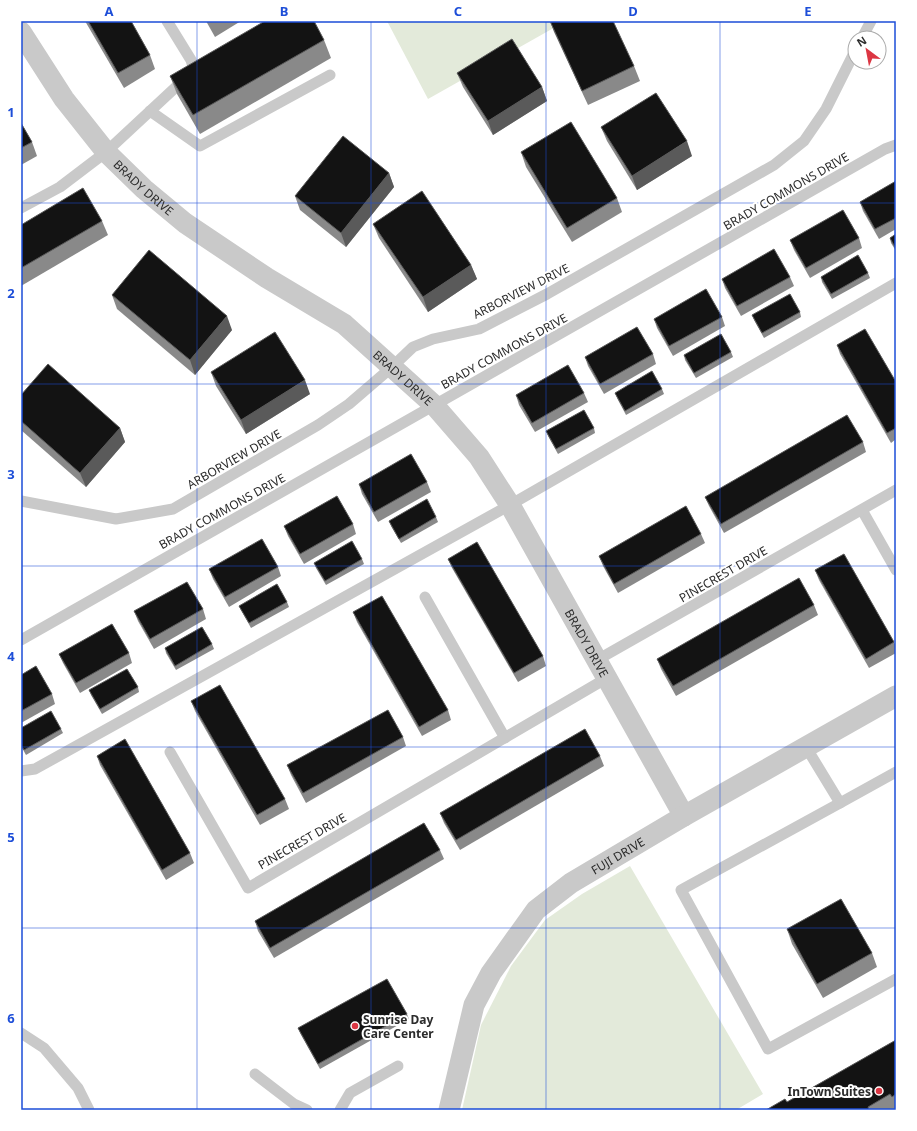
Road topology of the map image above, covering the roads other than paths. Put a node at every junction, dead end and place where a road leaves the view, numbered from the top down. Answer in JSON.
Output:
{"nodes":[{"id":1,"x":167,"y":21,"type":"edge"},
{"id":2,"x":871,"y":21,"type":"edge"},
{"id":3,"x":866,"y":30,"type":"edge"},
{"id":4,"x":21,"y":32,"type":"edge"},
{"id":5,"x":847,"y":67,"type":"edge"},
{"id":6,"x":330,"y":74,"type":"dead end"},
{"id":7,"x":150,"y":111,"type":"junction"},
{"id":8,"x":896,"y":146,"type":"edge"},
{"id":9,"x":106,"y":152,"type":"junction"},
{"id":10,"x":21,"y":208,"type":"edge"},
{"id":11,"x":896,"y":283,"type":"edge"},
{"id":12,"x":392,"y":367,"type":"junction"},
{"id":13,"x":434,"y":405,"type":"junction"},
{"id":14,"x":896,"y":490,"type":"edge"},
{"id":15,"x":21,"y":501,"type":"edge"},
{"id":16,"x":510,"y":505,"type":"junction"},
{"id":17,"x":862,"y":510,"type":"junction"},
{"id":18,"x":896,"y":570,"type":"edge"},
{"id":19,"x":425,"y":597,"type":"dead end"},
{"id":20,"x":21,"y":640,"type":"edge"},
{"id":21,"x":597,"y":660,"type":"junction"},
{"id":22,"x":607,"y":678,"type":"junction"},
{"id":23,"x":896,"y":696,"type":"edge"},
{"id":24,"x":505,"y":738,"type":"junction"},
{"id":25,"x":806,"y":747,"type":"junction"},
{"id":26,"x":170,"y":752,"type":"dead end"},
{"id":27,"x":21,"y":771,"type":"edge"},
{"id":28,"x":896,"y":772,"type":"edge"},
{"id":29,"x":840,"y":803,"type":"junction"},
{"id":30,"x":684,"y":816,"type":"junction"},
{"id":31,"x":896,"y":979,"type":"edge"},
{"id":32,"x":21,"y":1033,"type":"edge"},
{"id":33,"x":398,"y":1066,"type":"dead end"},
{"id":34,"x":255,"y":1074,"type":"dead end"},
{"id":35,"x":89,"y":1110,"type":"edge"},
{"id":36,"x":307,"y":1110,"type":"edge"},
{"id":37,"x":340,"y":1110,"type":"edge"},
{"id":38,"x":449,"y":1110,"type":"edge"}],
"edges":[{"from":1,"to":7,"type":"lane"},
{"from":2,"to":3,"type":"lane"},
{"from":4,"to":9,"type":"street","name":"BRADY DRIVE"},
{"from":5,"to":12,"type":"lane","name":"ARBORVIEW DRIVE"},
{"from":6,"to":7,"type":"lane"},
{"from":7,"to":9,"type":"lane"},
{"from":8,"to":13,"type":"lane","name":"BRADY COMMONS DRIVE"},
{"from":9,"to":10,"type":"lane"},
{"from":9,"to":12,"type":"street","name":"BRADY DRIVE"},
{"from":11,"to":16,"type":"lane"},
{"from":12,"to":13,"type":"street","name":"BRADY DRIVE"},
{"from":12,"to":15,"type":"lane","name":"ARBORVIEW DRIVE"},
{"from":13,"to":16,"type":"street","name":"BRADY DRIVE"},
{"from":13,"to":20,"type":"lane","name":"BRADY COMMONS DRIVE"},
{"from":14,"to":17,"type":"lane","name":"PINECREST DRIVE"},
{"from":16,"to":21,"type":"street","name":"BRADY DRIVE"},
{"from":16,"to":27,"type":"lane"},
{"from":17,"to":18,"type":"lane"},
{"from":17,"to":21,"type":"lane","name":"PINECREST DRIVE"},
{"from":19,"to":24,"type":"lane"},
{"from":21,"to":22,"type":"street","name":"BRADY DRIVE"},
{"from":22,"to":24,"type":"lane","name":"PINECREST DRIVE"},
{"from":22,"to":30,"type":"street","name":"BRADY DRIVE"},
{"from":23,"to":25,"type":"street","name":"FUJI DRIVE"},
{"from":24,"to":26,"type":"lane","name":"PINECREST DRIVE"},
{"from":25,"to":29,"type":"lane"},
{"from":25,"to":30,"type":"street","name":"FUJI DRIVE"},
{"from":28,"to":29,"type":"lane"},
{"from":29,"to":31,"type":"lane"},
{"from":30,"to":38,"type":"street","name":"FUJI DRIVE"},
{"from":32,"to":35,"type":"lane"},
{"from":33,"to":37,"type":"lane"},
{"from":34,"to":36,"type":"lane"}]}
